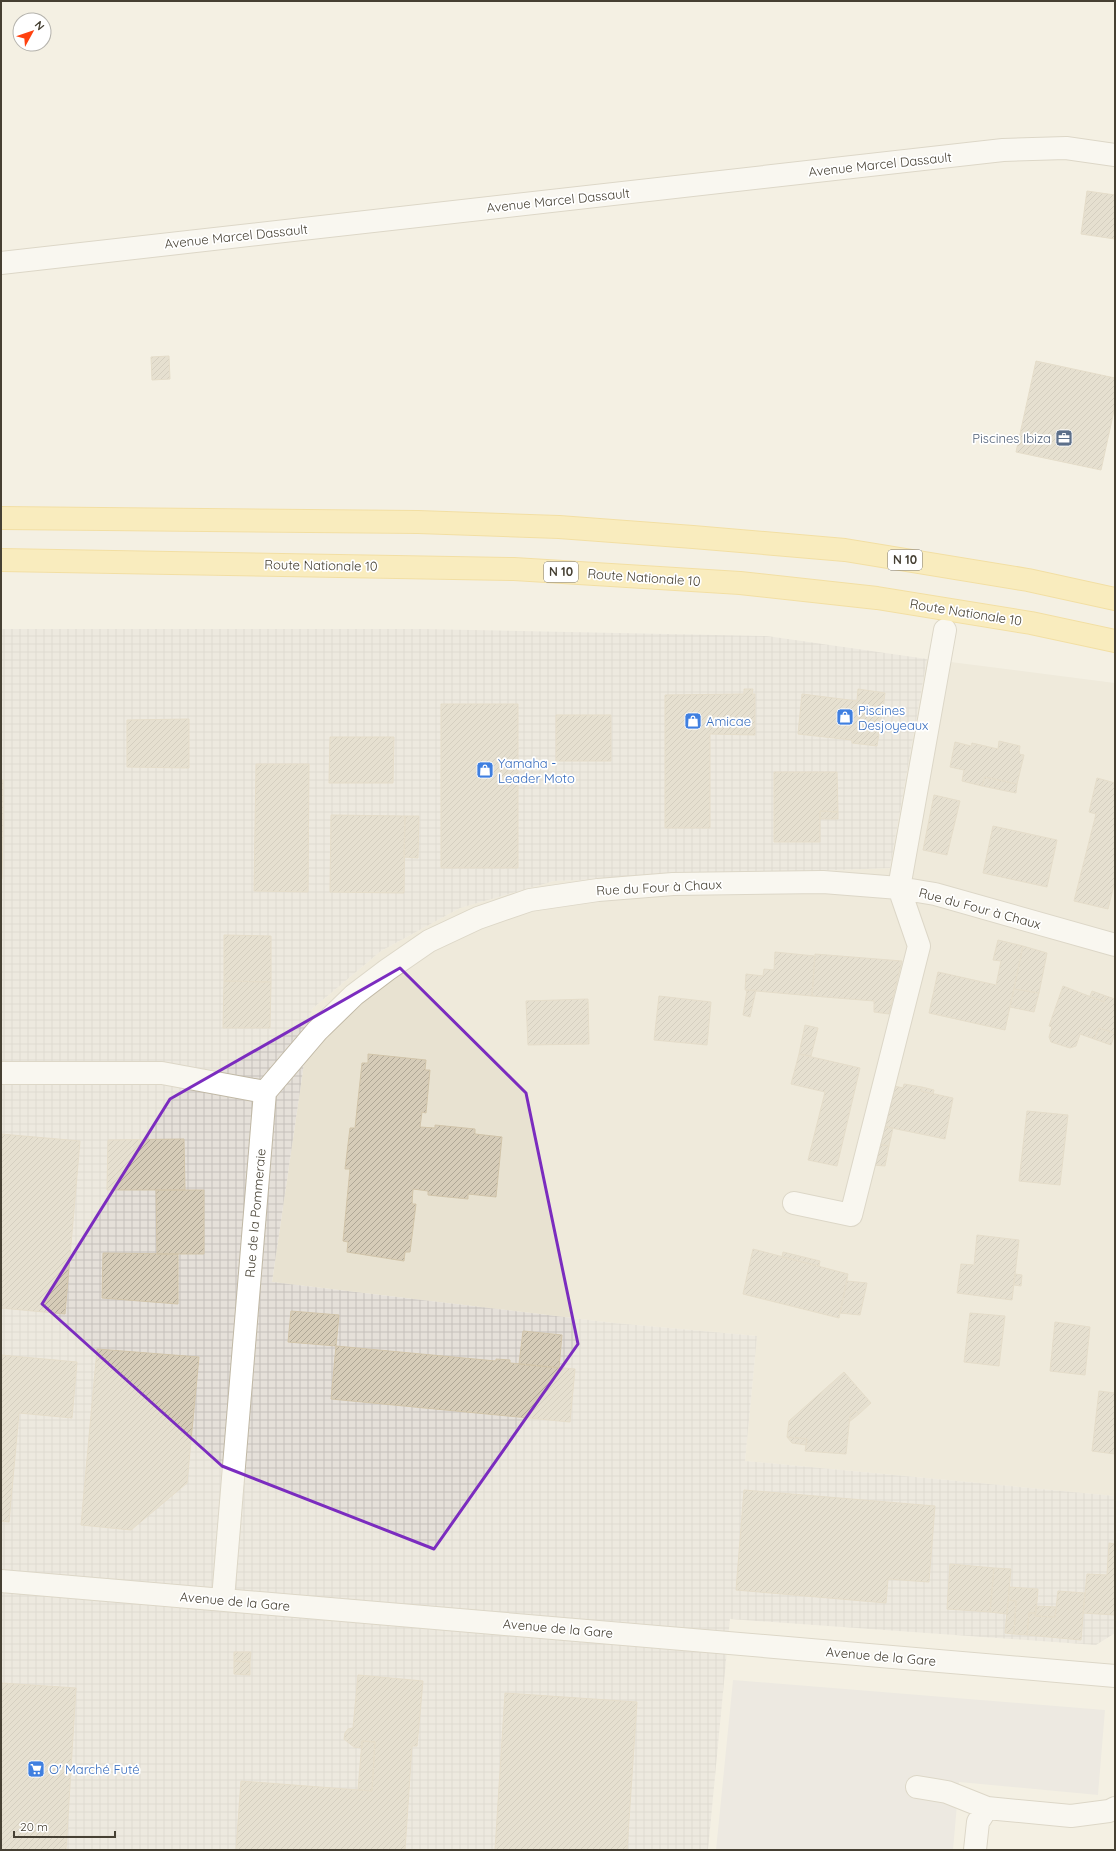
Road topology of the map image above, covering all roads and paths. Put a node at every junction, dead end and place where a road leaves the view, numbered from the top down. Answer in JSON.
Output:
{"nodes":[{"id":1,"x":1115,"y":155,"type":"edge"},
{"id":2,"x":1,"y":263,"type":"edge"},
{"id":3,"x":1,"y":518,"type":"edge"},
{"id":4,"x":1,"y":560,"type":"edge"},
{"id":5,"x":1115,"y":599,"type":"edge"},
{"id":6,"x":946,"y":630,"type":"dead end"},
{"id":7,"x":1115,"y":641,"type":"edge"},
{"id":8,"x":899,"y":888,"type":"junction"},
{"id":9,"x":1115,"y":945,"type":"edge"},
{"id":10,"x":1,"y":1073,"type":"edge"},
{"id":11,"x":265,"y":1092,"type":"junction"},
{"id":12,"x":794,"y":1203,"type":"dead end"},
{"id":13,"x":1,"y":1581,"type":"edge"},
{"id":14,"x":223,"y":1600,"type":"junction"},
{"id":15,"x":1115,"y":1676,"type":"edge"},
{"id":16,"x":917,"y":1788,"type":"dead end"},
{"id":17,"x":987,"y":1808,"type":"junction"},
{"id":18,"x":1115,"y":1808,"type":"edge"},
{"id":19,"x":975,"y":1850,"type":"edge"}],
"edges":[{"from":1,"to":2,"type":"street","name":"Avenue Marcel Dassault"},
{"from":3,"to":5,"type":"main road","number":"N 10"},
{"from":4,"to":7,"type":"main road","name":"Route Nationale 10","number":"N 10"},
{"from":6,"to":8,"type":"street"},
{"from":8,"to":9,"type":"street","name":"Rue du Four à Chaux"},
{"from":8,"to":11,"type":"street","name":"Rue du Four à Chaux"},
{"from":8,"to":12,"type":"street"},
{"from":10,"to":11,"type":"street"},
{"from":11,"to":14,"type":"street","name":"Rue de la Pommeraie"},
{"from":13,"to":14,"type":"street","name":"Avenue de la Gare"},
{"from":14,"to":15,"type":"street","name":"Avenue de la Gare"},
{"from":16,"to":17,"type":"street"},
{"from":17,"to":18,"type":"street"},
{"from":17,"to":19,"type":"street"}]}
